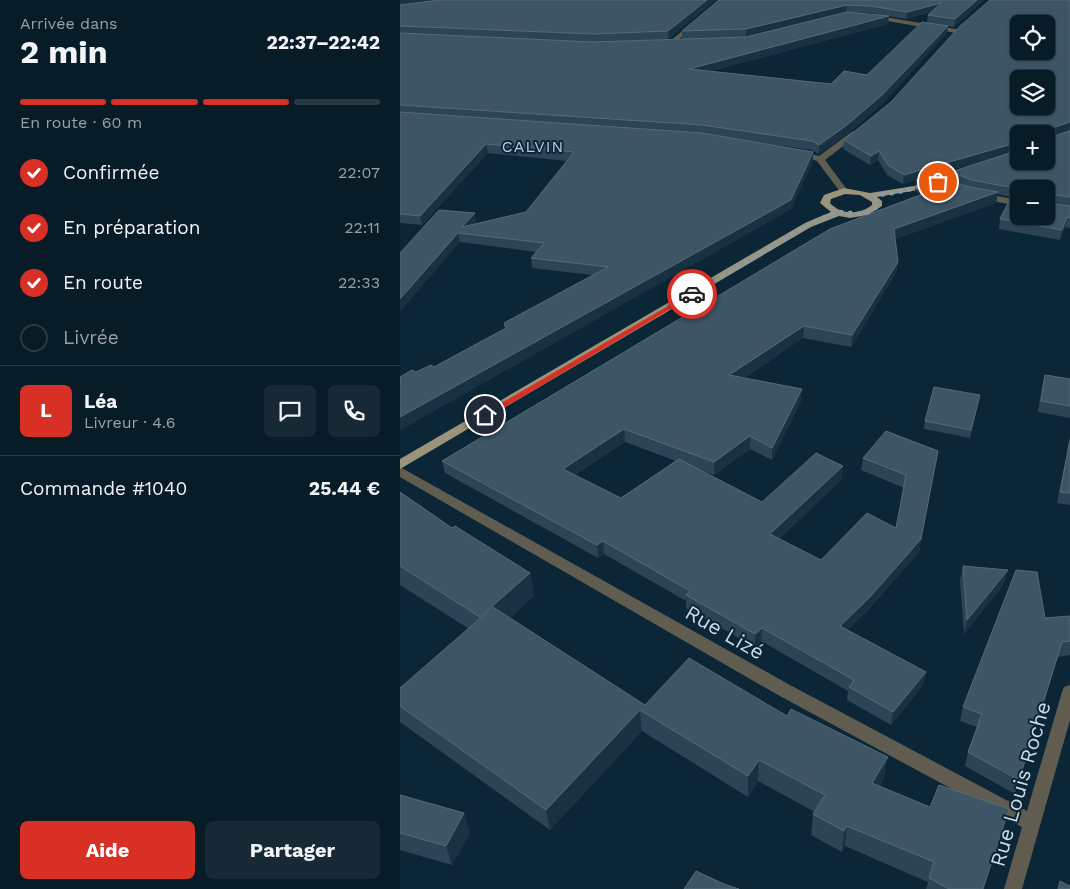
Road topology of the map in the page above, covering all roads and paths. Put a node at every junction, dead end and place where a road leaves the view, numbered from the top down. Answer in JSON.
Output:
{"nodes":[{"id":1,"x":862,"y":16,"type":"edge"},
{"id":2,"x":700,"y":19,"type":"edge"},
{"id":3,"x":963,"y":25,"type":"edge"},
{"id":4,"x":956,"y":31,"type":"junction"},
{"id":5,"x":950,"y":39,"type":"edge"},
{"id":6,"x":670,"y":43,"type":"junction"},
{"id":7,"x":680,"y":43,"type":"edge"},
{"id":8,"x":662,"y":44,"type":"edge"},
{"id":9,"x":865,"y":125,"type":"edge"},
{"id":10,"x":784,"y":151,"type":"edge"},
{"id":11,"x":820,"y":159,"type":"junction"},
{"id":12,"x":971,"y":170,"type":"edge"},
{"id":13,"x":844,"y":191,"type":"junction"},
{"id":14,"x":971,"y":195,"type":"edge"},
{"id":15,"x":871,"y":196,"type":"junction"},
{"id":16,"x":1010,"y":202,"type":"edge"},
{"id":17,"x":837,"y":212,"type":"junction"},
{"id":18,"x":400,"y":465,"type":"edge"},
{"id":19,"x":400,"y":471,"type":"edge"},
{"id":20,"x":1070,"y":692,"type":"edge"},
{"id":21,"x":1033,"y":824,"type":"junction"},
{"id":22,"x":1014,"y":889,"type":"edge"}],
"edges":[{"from":1,"to":4,"type":"street"},
{"from":2,"to":6,"type":"street"},
{"from":3,"to":4,"type":"street"},
{"from":4,"to":5,"type":"street"},
{"from":6,"to":7,"type":"street"},
{"from":6,"to":8,"type":"street"},
{"from":9,"to":11,"type":"street"},
{"from":10,"to":11,"type":"street"},
{"from":11,"to":13,"type":"street"},
{"from":12,"to":15,"type":"main road"},
{"from":13,"to":15,"type":"main road"},
{"from":13,"to":17,"type":"main road"},
{"from":14,"to":16,"type":"street"},
{"from":15,"to":17,"type":"main road"},
{"from":17,"to":18,"type":"main road"},
{"from":19,"to":21,"type":"street","name":"Rue Lizé"},
{"from":20,"to":21,"type":"street","name":"Rue Louis Roche"},
{"from":21,"to":22,"type":"street","name":"Rue Louis Roche"}]}
